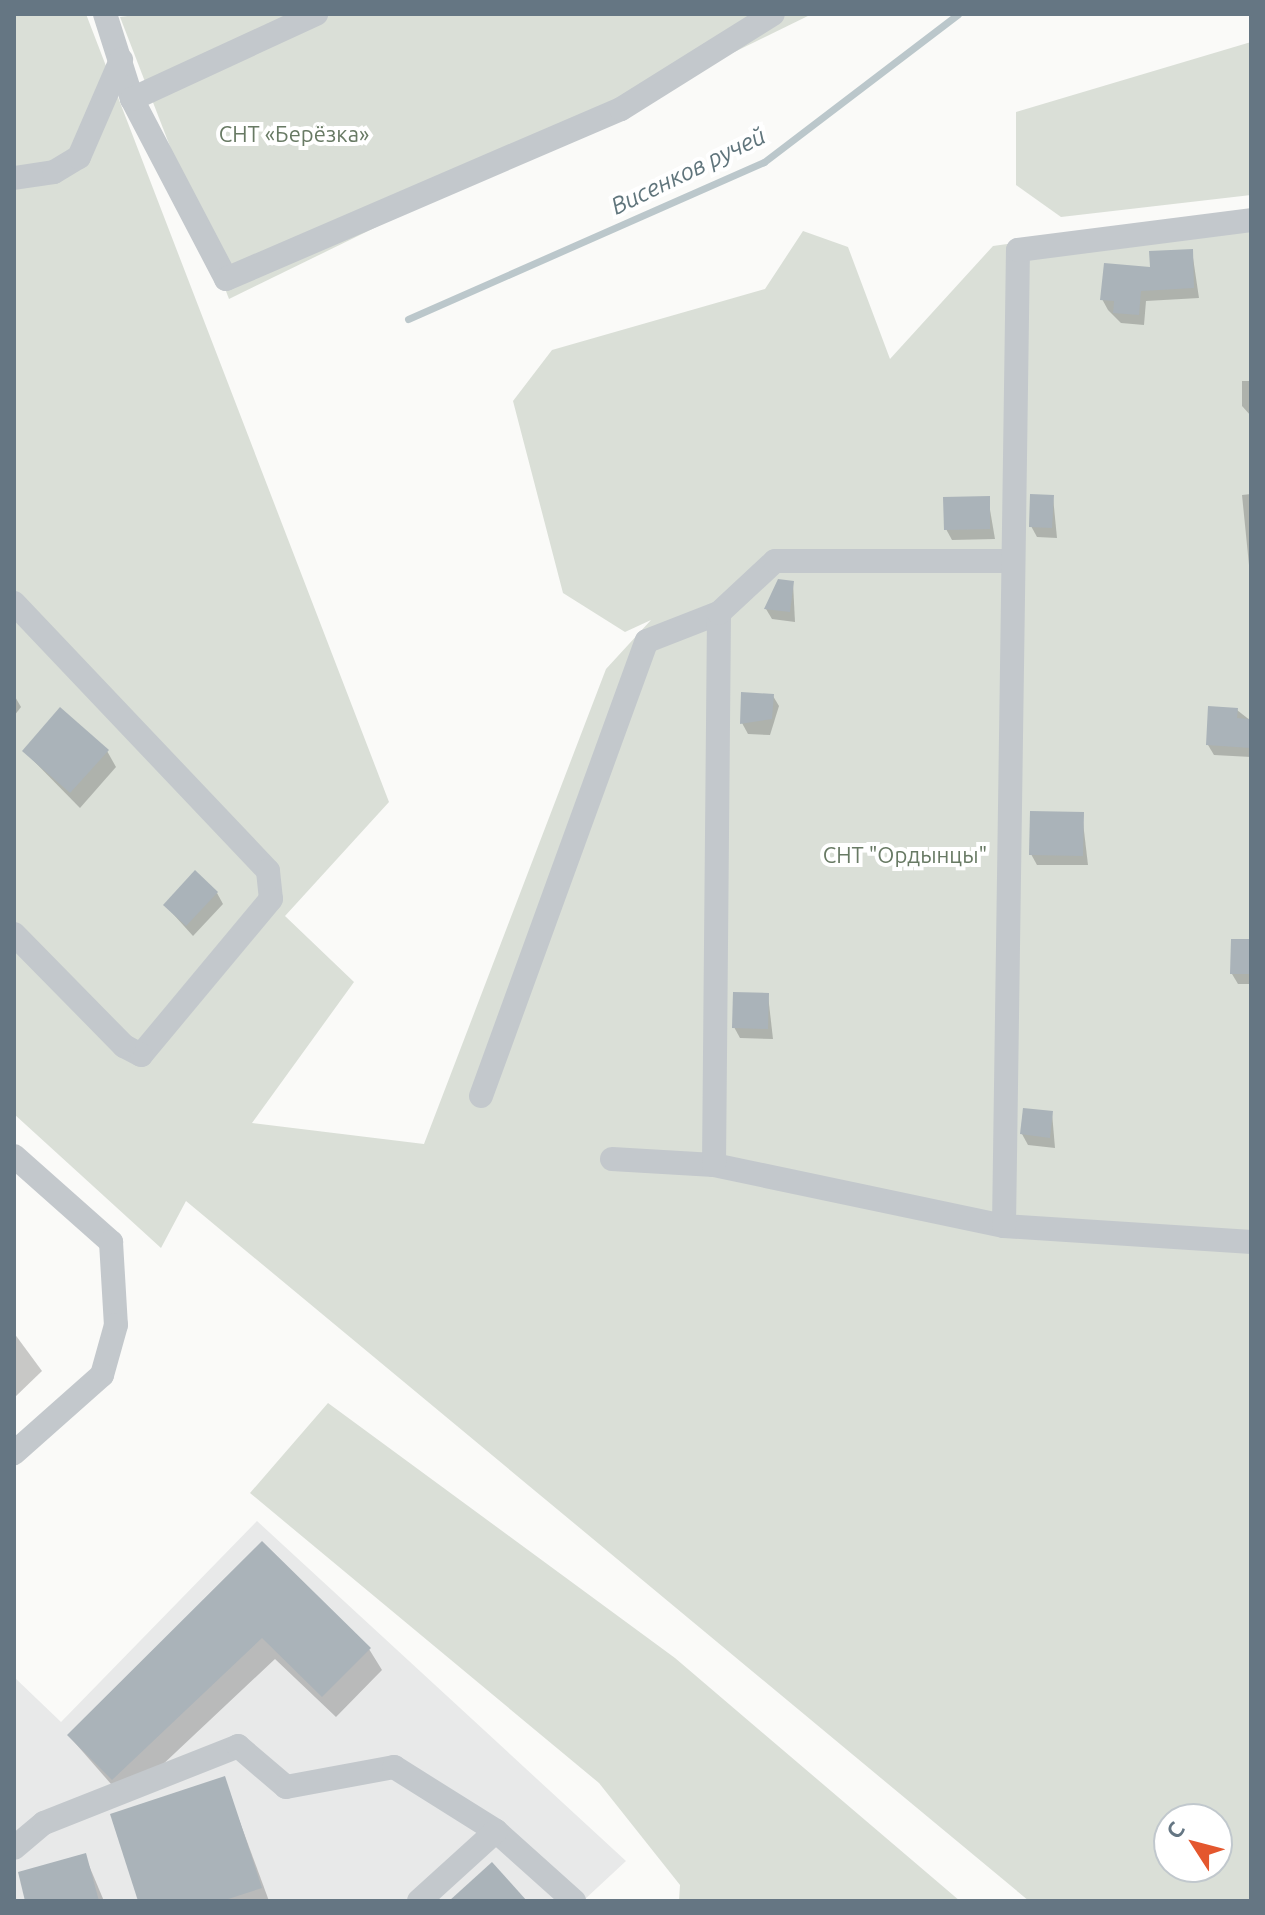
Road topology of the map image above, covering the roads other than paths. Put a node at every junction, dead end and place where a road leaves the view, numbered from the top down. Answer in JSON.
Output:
{"nodes":[{"id":1,"x":105,"y":14,"type":"edge"},
{"id":2,"x":316,"y":14,"type":"edge"},
{"id":3,"x":773,"y":14,"type":"edge"},
{"id":4,"x":121,"y":60,"type":"junction"},
{"id":5,"x":132,"y":99,"type":"junction"},
{"id":6,"x":14,"y":178,"type":"edge"},
{"id":7,"x":1251,"y":220,"type":"edge"},
{"id":8,"x":1013,"y":561,"type":"junction"},
{"id":9,"x":14,"y":603,"type":"edge"},
{"id":10,"x":719,"y":613,"type":"junction"},
{"id":11,"x":14,"y":934,"type":"edge"},
{"id":12,"x":481,"y":1096,"type":"dead end"},
{"id":13,"x":14,"y":1156,"type":"edge"},
{"id":14,"x":612,"y":1159,"type":"dead end"},
{"id":15,"x":714,"y":1165,"type":"junction"},
{"id":16,"x":1004,"y":1226,"type":"junction"},
{"id":17,"x":1251,"y":1242,"type":"edge"},
{"id":18,"x":14,"y":1453,"type":"edge"},
{"id":19,"x":496,"y":1831,"type":"junction"},
{"id":20,"x":14,"y":1848,"type":"edge"},
{"id":21,"x":419,"y":1901,"type":"edge"},
{"id":22,"x":574,"y":1901,"type":"edge"}],
"edges":[{"from":1,"to":4,"type":"street"},
{"from":2,"to":5,"type":"street"},
{"from":3,"to":5,"type":"street"},
{"from":4,"to":5,"type":"street"},
{"from":4,"to":6,"type":"street"},
{"from":7,"to":8,"type":"street"},
{"from":8,"to":10,"type":"street"},
{"from":8,"to":16,"type":"street"},
{"from":9,"to":11,"type":"street"},
{"from":10,"to":12,"type":"street"},
{"from":10,"to":15,"type":"street"},
{"from":13,"to":18,"type":"street"},
{"from":14,"to":15,"type":"street"},
{"from":15,"to":16,"type":"street"},
{"from":16,"to":17,"type":"street"},
{"from":19,"to":20,"type":"street"},
{"from":19,"to":21,"type":"street"},
{"from":19,"to":22,"type":"street"}]}
